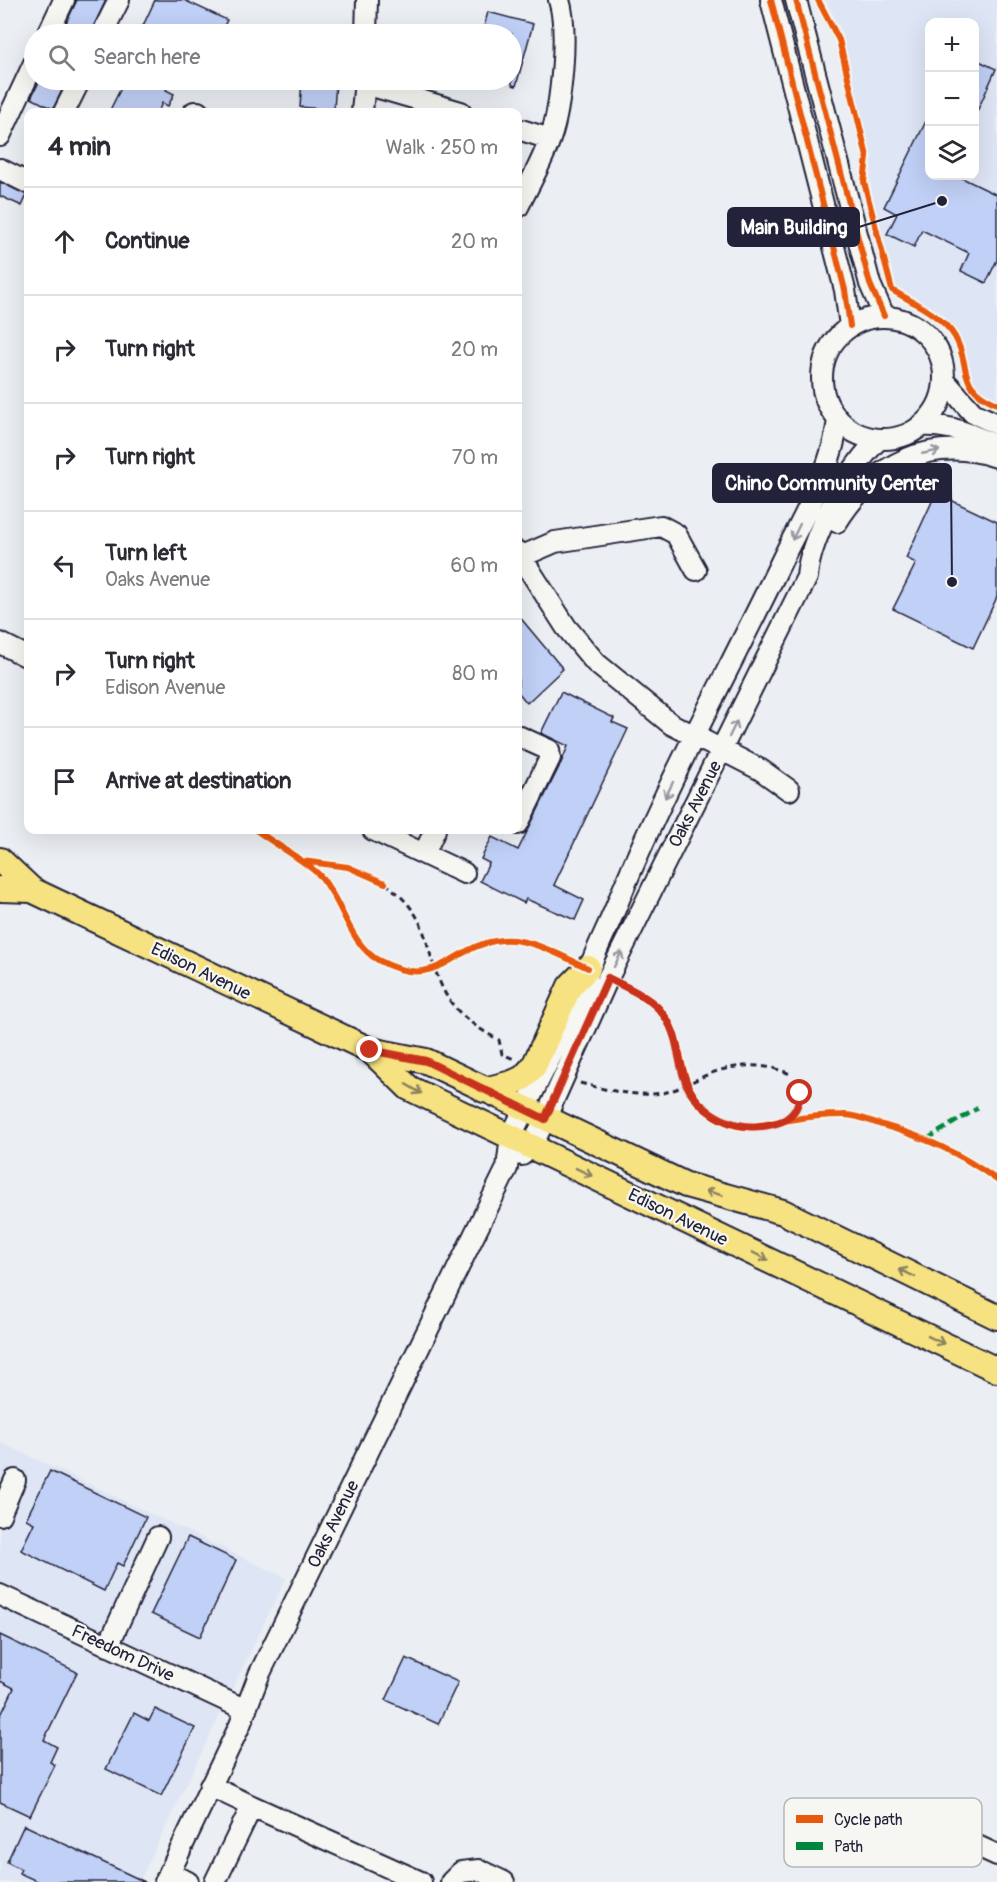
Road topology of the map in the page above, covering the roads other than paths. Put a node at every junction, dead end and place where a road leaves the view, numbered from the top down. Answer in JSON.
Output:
{"nodes":[{"id":1,"x":64,"y":0,"type":"edge"},
{"id":2,"x":119,"y":0,"type":"edge"},
{"id":3,"x":367,"y":0,"type":"edge"},
{"id":4,"x":559,"y":0,"type":"edge"},
{"id":5,"x":771,"y":0,"type":"edge"},
{"id":6,"x":796,"y":0,"type":"edge"},
{"id":7,"x":53,"y":24,"type":"edge"},
{"id":8,"x":107,"y":24,"type":"edge"},
{"id":9,"x":366,"y":24,"type":"edge"},
{"id":10,"x":24,"y":84,"type":"edge"},
{"id":11,"x":75,"y":90,"type":"edge"},
{"id":12,"x":364,"y":90,"type":"edge"},
{"id":13,"x":391,"y":90,"type":"edge"},
{"id":14,"x":66,"y":108,"type":"edge"},
{"id":15,"x":362,"y":108,"type":"edge"},
{"id":16,"x":448,"y":108,"type":"edge"},
{"id":17,"x":522,"y":130,"type":"edge"},
{"id":18,"x":0,"y":136,"type":"edge"},
{"id":19,"x":550,"y":139,"type":"junction"},
{"id":20,"x":0,"y":169,"type":"edge"},
{"id":21,"x":24,"y":181,"type":"edge"},
{"id":22,"x":522,"y":198,"type":"edge"},
{"id":23,"x":884,"y":316,"type":"junction"},
{"id":24,"x":850,"y":326,"type":"junction"},
{"id":25,"x":944,"y":380,"type":"junction"},
{"id":26,"x":838,"y":420,"type":"junction"},
{"id":27,"x":997,"y":424,"type":"edge"},
{"id":28,"x":920,"y":426,"type":"junction"},
{"id":29,"x":879,"y":439,"type":"junction"},
{"id":30,"x":997,"y":446,"type":"edge"},
{"id":31,"x":997,"y":457,"type":"edge"},
{"id":32,"x":522,"y":554,"type":"edge"},
{"id":33,"x":522,"y":562,"type":"edge"},
{"id":34,"x":696,"y":570,"type":"dead end"},
{"id":35,"x":807,"y":577,"type":"junction"},
{"id":36,"x":0,"y":643,"type":"edge"},
{"id":37,"x":24,"y":655,"type":"edge"},
{"id":38,"x":694,"y":737,"type":"junction"},
{"id":39,"x":522,"y":738,"type":"edge"},
{"id":40,"x":722,"y":752,"type":"junction"},
{"id":41,"x":789,"y":790,"type":"dead end"},
{"id":42,"x":522,"y":816,"type":"edge"},
{"id":43,"x":382,"y":834,"type":"edge"},
{"id":44,"x":433,"y":834,"type":"edge"},
{"id":45,"x":424,"y":854,"type":"junction"},
{"id":46,"x":0,"y":860,"type":"edge"},
{"id":47,"x":464,"y":873,"type":"dead end"},
{"id":48,"x":0,"y":889,"type":"edge"},
{"id":49,"x":32,"y":890,"type":"junction"},
{"id":50,"x":588,"y":968,"type":"junction"},
{"id":51,"x":370,"y":1050,"type":"junction"},
{"id":52,"x":484,"y":1090,"type":"junction"},
{"id":53,"x":523,"y":1109,"type":"junction"},
{"id":54,"x":545,"y":1119,"type":"junction"},
{"id":55,"x":521,"y":1141,"type":"junction"},
{"id":56,"x":997,"y":1317,"type":"edge"},
{"id":57,"x":997,"y":1370,"type":"edge"},
{"id":58,"x":15,"y":1480,"type":"dead end"},
{"id":59,"x":0,"y":1515,"type":"edge"},
{"id":60,"x":158,"y":1537,"type":"dead end"},
{"id":61,"x":0,"y":1595,"type":"edge"},
{"id":62,"x":108,"y":1646,"type":"junction"},
{"id":63,"x":246,"y":1710,"type":"junction"},
{"id":64,"x":210,"y":1786,"type":"junction"},
{"id":65,"x":252,"y":1806,"type":"junction"},
{"id":66,"x":982,"y":1848,"type":"edge"},
{"id":67,"x":997,"y":1855,"type":"edge"},
{"id":68,"x":167,"y":1877,"type":"edge"},
{"id":69,"x":188,"y":1882,"type":"edge"},
{"id":70,"x":215,"y":1882,"type":"edge"},
{"id":71,"x":421,"y":1882,"type":"edge"},
{"id":72,"x":451,"y":1882,"type":"edge"},
{"id":73,"x":504,"y":1882,"type":"edge"}],
"edges":[{"from":1,"to":7,"type":"street"},
{"from":2,"to":8,"type":"street"},
{"from":3,"to":9,"type":"street"},
{"from":4,"to":19,"type":"street"},
{"from":5,"to":24,"type":"street"},
{"from":6,"to":23,"type":"street"},
{"from":10,"to":18,"type":"street"},
{"from":11,"to":14,"type":"street"},
{"from":12,"to":15,"type":"street"},
{"from":13,"to":16,"type":"street"},
{"from":17,"to":19,"type":"street"},
{"from":19,"to":22,"type":"street"},
{"from":20,"to":21,"type":"street"},
{"from":23,"to":24,"type":"street"},
{"from":23,"to":25,"type":"street"},
{"from":24,"to":26,"type":"street"},
{"from":25,"to":27,"type":"street"},
{"from":25,"to":28,"type":"street"},
{"from":26,"to":29,"type":"street"},
{"from":26,"to":38,"type":"street","name":"Oaks Avenue","one_way":true},
{"from":28,"to":29,"type":"street"},
{"from":28,"to":30,"type":"street"},
{"from":29,"to":35,"type":"street","name":"Oaks Avenue"},
{"from":35,"to":31,"type":"street","one_way":true},
{"from":32,"to":34,"type":"street"},
{"from":33,"to":38,"type":"street"},
{"from":40,"to":35,"type":"street","name":"Oaks Avenue","one_way":true},
{"from":36,"to":37,"type":"street"},
{"from":38,"to":40,"type":"street"},
{"from":38,"to":50,"type":"street","name":"Oaks Avenue","one_way":true},
{"from":39,"to":42,"type":"street"},
{"from":40,"to":41,"type":"street"},
{"from":54,"to":40,"type":"street","name":"Oaks Avenue","one_way":true},
{"from":43,"to":45,"type":"street"},
{"from":44,"to":45,"type":"street"},
{"from":45,"to":47,"type":"street"},
{"from":46,"to":49,"type":"main road","name":"Edison Avenue"},
{"from":48,"to":49,"type":"main road","name":"Edison Avenue"},
{"from":49,"to":51,"type":"main road","name":"Edison Avenue"},
{"from":50,"to":52,"type":"main road"},
{"from":50,"to":53,"type":"street","name":"Oaks Avenue"},
{"from":51,"to":52,"type":"main road","name":"Edison Avenue"},
{"from":51,"to":55,"type":"main road","name":"Edison Avenue","one_way":true},
{"from":52,"to":53,"type":"main road","name":"Edison Avenue"},
{"from":53,"to":54,"type":"main road","name":"Edison Avenue"},
{"from":53,"to":55,"type":"street","name":"Oaks Avenue"},
{"from":54,"to":55,"type":"street","name":"Oaks Avenue"},
{"from":56,"to":54,"type":"main road","name":"Edison Avenue","one_way":true},
{"from":55,"to":57,"type":"main road","name":"Edison Avenue","one_way":true},
{"from":55,"to":63,"type":"street","name":"Oaks Avenue"},
{"from":58,"to":59,"type":"street"},
{"from":60,"to":62,"type":"street"},
{"from":61,"to":62,"type":"street","name":"Freedom Drive"},
{"from":62,"to":63,"type":"street","name":"Freedom Drive"},
{"from":63,"to":64,"type":"street","name":"Oaks Avenue"},
{"from":64,"to":65,"type":"street"},
{"from":64,"to":68,"type":"street","name":"Oaks Avenue"},
{"from":65,"to":70,"type":"street"},
{"from":65,"to":71,"type":"street"},
{"from":66,"to":67,"type":"street"},
{"from":68,"to":69,"type":"street"},
{"from":72,"to":73,"type":"street"}]}
